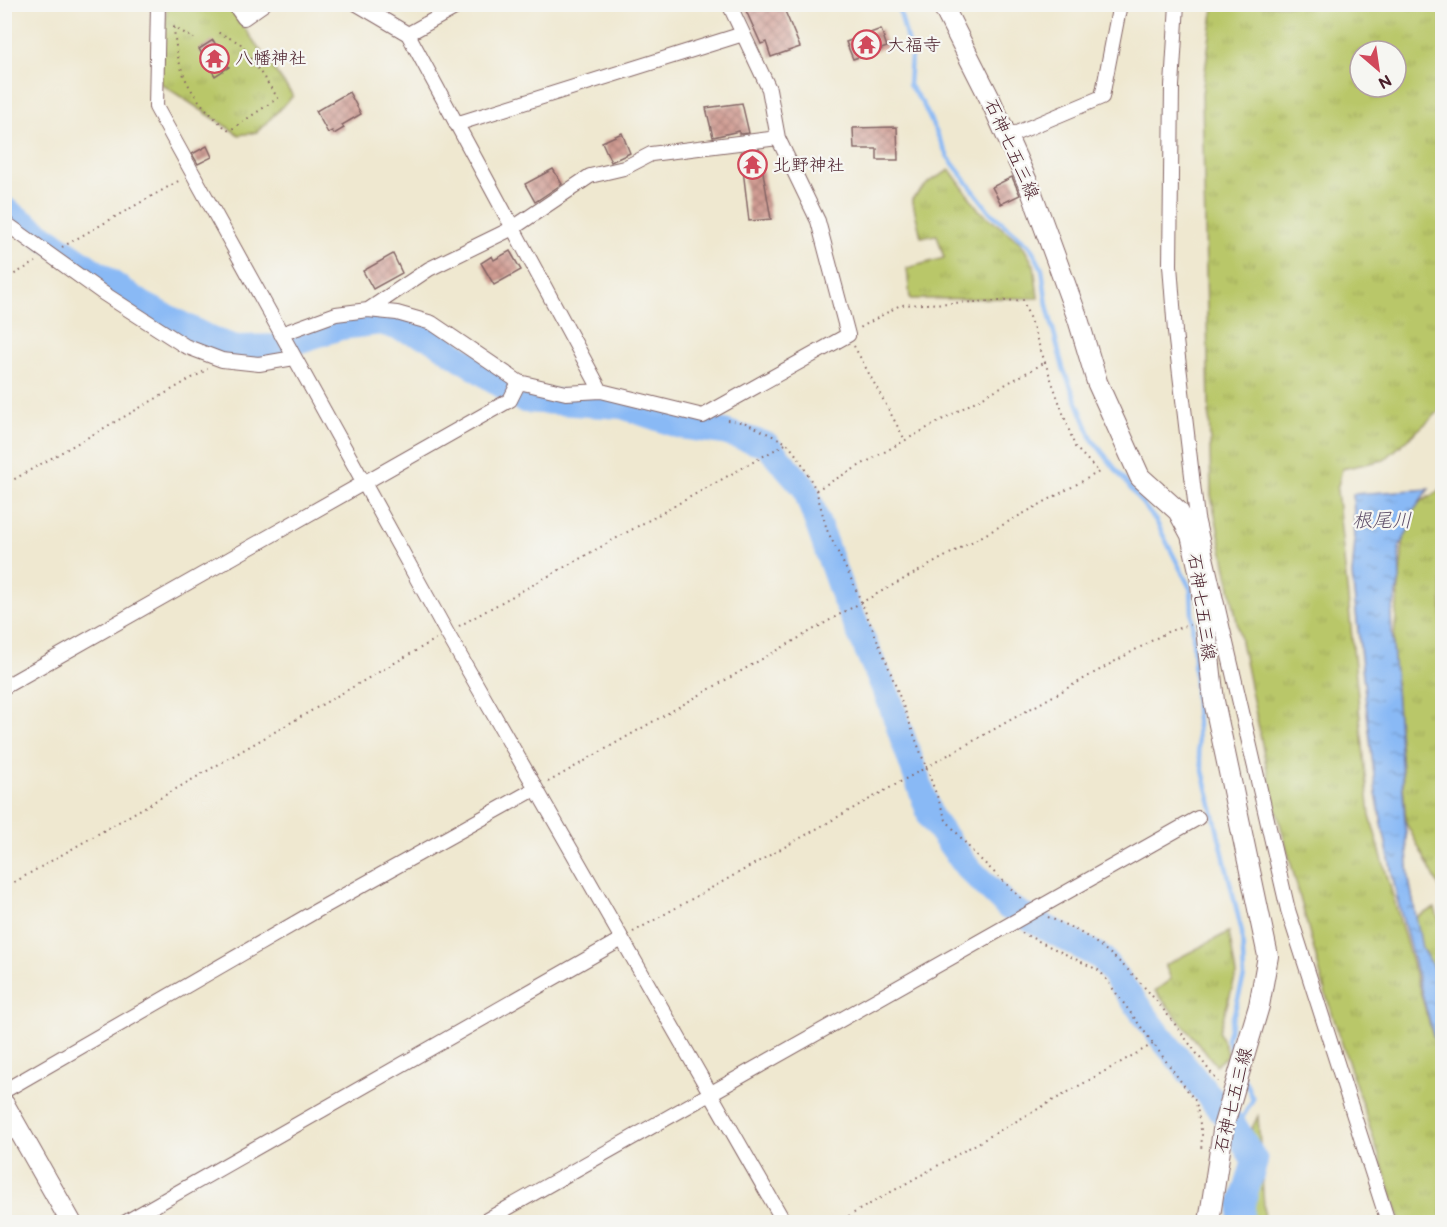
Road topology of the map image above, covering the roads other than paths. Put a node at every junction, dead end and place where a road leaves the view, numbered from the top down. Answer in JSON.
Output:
{"nodes":[{"id":1,"x":234,"y":4,"type":"edge"},
{"id":2,"x":264,"y":4,"type":"edge"},
{"id":3,"x":357,"y":4,"type":"edge"},
{"id":4,"x":462,"y":4,"type":"edge"},
{"id":5,"x":729,"y":4,"type":"edge"},
{"id":6,"x":942,"y":4,"type":"edge"},
{"id":7,"x":1120,"y":4,"type":"edge"},
{"id":8,"x":1177,"y":4,"type":"edge"},
{"id":9,"x":158,"y":8,"type":"edge"},
{"id":10,"x":408,"y":34,"type":"junction"},
{"id":11,"x":743,"y":34,"type":"junction"},
{"id":12,"x":456,"y":124,"type":"junction"},
{"id":13,"x":1007,"y":137,"type":"junction"},
{"id":14,"x":778,"y":138,"type":"junction"},
{"id":15,"x":4,"y":222,"type":"edge"},
{"id":16,"x":513,"y":228,"type":"junction"},
{"id":17,"x":368,"y":310,"type":"junction"},
{"id":18,"x":281,"y":334,"type":"junction"},
{"id":19,"x":294,"y":358,"type":"junction"},
{"id":20,"x":518,"y":384,"type":"junction"},
{"id":21,"x":601,"y":391,"type":"junction"},
{"id":22,"x":365,"y":482,"type":"junction"},
{"id":23,"x":4,"y":687,"type":"edge"},
{"id":24,"x":535,"y":789,"type":"junction"},
{"id":25,"x":1198,"y":818,"type":"dead end"},
{"id":26,"x":622,"y":939,"type":"junction"},
{"id":27,"x":4,"y":1091,"type":"edge"},
{"id":28,"x":711,"y":1095,"type":"junction"},
{"id":29,"x":4,"y":1104,"type":"edge"},
{"id":30,"x":71,"y":1222,"type":"edge"},
{"id":31,"x":126,"y":1222,"type":"edge"},
{"id":32,"x":483,"y":1222,"type":"edge"},
{"id":33,"x":784,"y":1222,"type":"edge"},
{"id":34,"x":1209,"y":1222,"type":"edge"},
{"id":35,"x":1388,"y":1222,"type":"edge"}],
"edges":[{"from":1,"to":2,"type":"street"},
{"from":3,"to":10,"type":"street"},
{"from":4,"to":10,"type":"street"},
{"from":5,"to":11,"type":"street"},
{"from":6,"to":13,"type":"main road","name":"石神七五三線"},
{"from":7,"to":13,"type":"street"},
{"from":8,"to":35,"type":"street"},
{"from":9,"to":18,"type":"street"},
{"from":10,"to":12,"type":"street"},
{"from":11,"to":12,"type":"street"},
{"from":11,"to":14,"type":"street"},
{"from":12,"to":16,"type":"street"},
{"from":13,"to":34,"type":"main road","name":"石神七五三線"},
{"from":14,"to":16,"type":"street"},
{"from":14,"to":21,"type":"street"},
{"from":15,"to":19,"type":"street"},
{"from":16,"to":17,"type":"street"},
{"from":16,"to":21,"type":"street"},
{"from":17,"to":18,"type":"street"},
{"from":17,"to":20,"type":"street"},
{"from":18,"to":19,"type":"street"},
{"from":19,"to":22,"type":"street"},
{"from":20,"to":21,"type":"street"},
{"from":20,"to":22,"type":"street"},
{"from":22,"to":23,"type":"street"},
{"from":22,"to":24,"type":"street"},
{"from":24,"to":26,"type":"street"},
{"from":24,"to":27,"type":"street"},
{"from":25,"to":28,"type":"street"},
{"from":26,"to":28,"type":"street"},
{"from":26,"to":31,"type":"street"},
{"from":28,"to":32,"type":"street"},
{"from":28,"to":33,"type":"street"},
{"from":29,"to":30,"type":"main road"}]}
